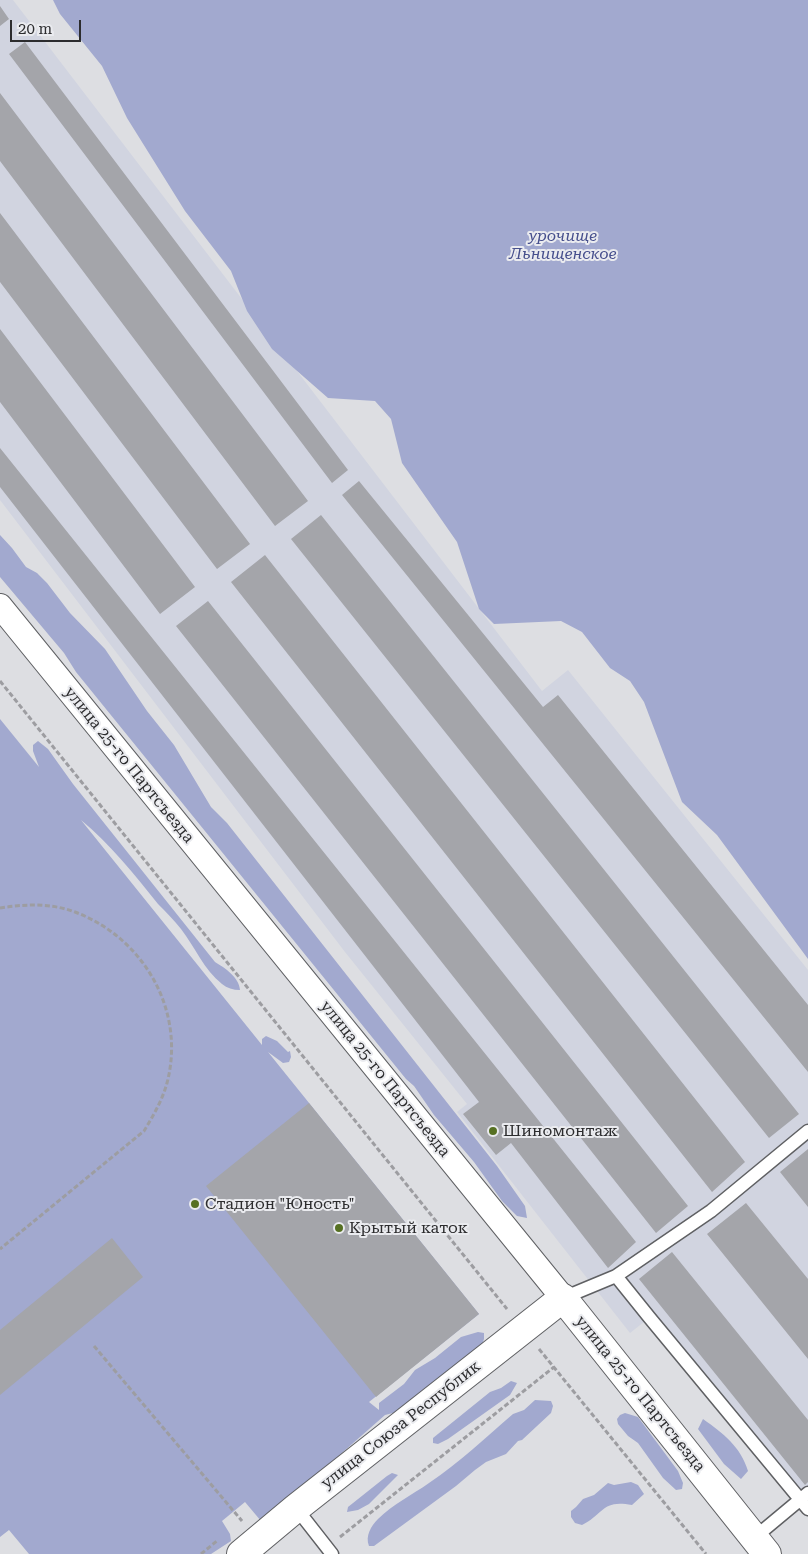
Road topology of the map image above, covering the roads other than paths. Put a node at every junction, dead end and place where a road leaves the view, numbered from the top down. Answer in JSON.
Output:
{"nodes":[{"id":1,"x":0,"y":606,"type":"edge"},
{"id":2,"x":808,"y":1132,"type":"edge"},
{"id":3,"x":616,"y":1276,"type":"junction"},
{"id":4,"x":563,"y":1298,"type":"junction"},
{"id":5,"x":806,"y":1501,"type":"edge"},
{"id":6,"x":296,"y":1508,"type":"junction"},
{"id":7,"x":761,"y":1546,"type":"edge"},
{"id":8,"x":330,"y":1550,"type":"edge"},
{"id":9,"x":241,"y":1554,"type":"edge"}],
"edges":[{"from":1,"to":4,"type":"street","name":"улица 25-го Партсъезда"},
{"from":2,"to":3,"type":"lane"},
{"from":3,"to":4,"type":"lane"},
{"from":3,"to":5,"type":"lane"},
{"from":4,"to":6,"type":"street","name":"улица Союза Республик"},
{"from":4,"to":7,"type":"street","name":"улица 25-го Партсъезда"},
{"from":5,"to":7,"type":"lane"},
{"from":6,"to":8,"type":"lane"},
{"from":6,"to":9,"type":"street","name":"улица Союза Республик"}]}
